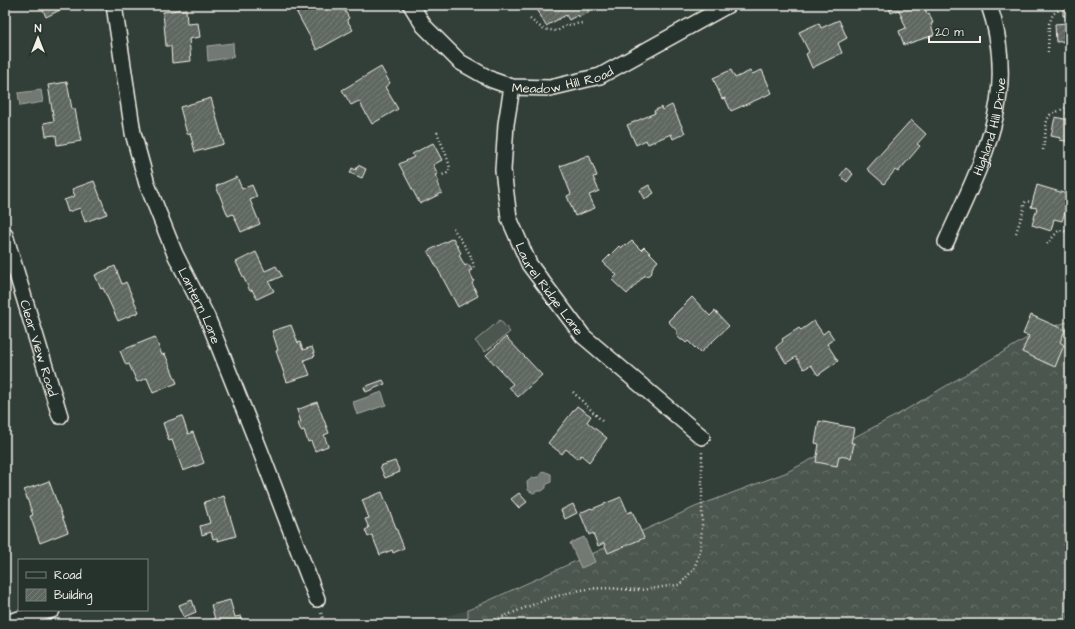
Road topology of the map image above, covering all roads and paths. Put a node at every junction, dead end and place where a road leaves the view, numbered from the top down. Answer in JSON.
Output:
{"nodes":[{"id":1,"x":114,"y":5,"type":"edge"},
{"id":2,"x":411,"y":5,"type":"edge"},
{"id":3,"x":728,"y":5,"type":"edge"},
{"id":4,"x":989,"y":5,"type":"edge"},
{"id":5,"x":1058,"y":10,"type":"dead end"},
{"id":6,"x":530,"y":19,"type":"dead end"},
{"id":7,"x":583,"y":23,"type":"dead end"},
{"id":8,"x":1048,"y":52,"type":"dead end"},
{"id":9,"x":512,"y":86,"type":"junction"},
{"id":10,"x":1065,"y":108,"type":"dead end"},
{"id":11,"x":437,"y":132,"type":"dead end"},
{"id":12,"x":1043,"y":150,"type":"dead end"},
{"id":13,"x":442,"y":176,"type":"dead end"},
{"id":14,"x":1031,"y":202,"type":"dead end"},
{"id":15,"x":453,"y":228,"type":"dead end"},
{"id":16,"x":1070,"y":230,"type":"edge"},
{"id":17,"x":1016,"y":233,"type":"dead end"},
{"id":18,"x":5,"y":235,"type":"edge"},
{"id":19,"x":946,"y":242,"type":"dead end"},
{"id":20,"x":1047,"y":244,"type":"dead end"},
{"id":21,"x":473,"y":269,"type":"dead end"},
{"id":22,"x":573,"y":392,"type":"dead end"},
{"id":23,"x":60,"y":416,"type":"dead end"},
{"id":24,"x":602,"y":421,"type":"dead end"},
{"id":25,"x":702,"y":437,"type":"joint"},
{"id":26,"x":317,"y":599,"type":"dead end"},
{"id":27,"x":48,"y":611,"type":"edge"},
{"id":28,"x":5,"y":623,"type":"edge"},
{"id":29,"x":484,"y":624,"type":"edge"}],
"edges":[{"from":1,"to":26,"type":"street","name":"Lantern Lane"},
{"from":2,"to":9,"type":"street","name":"Meadow Hill Road"},
{"from":3,"to":9,"type":"street","name":"Meadow Hill Road"},
{"from":4,"to":19,"type":"street","name":"Highland Hill Drive"},
{"from":5,"to":8,"type":"path"},
{"from":6,"to":7,"type":"path"},
{"from":9,"to":25,"type":"street","name":"Laurel Ridge Lane"},
{"from":10,"to":12,"type":"path"},
{"from":11,"to":13,"type":"path"},
{"from":14,"to":17,"type":"path"},
{"from":15,"to":21,"type":"path"},
{"from":16,"to":20,"type":"path"},
{"from":18,"to":23,"type":"street","name":"Clear View Road"},
{"from":22,"to":24,"type":"path"},
{"from":25,"to":29,"type":"path"},
{"from":27,"to":28,"type":"street"}]}
